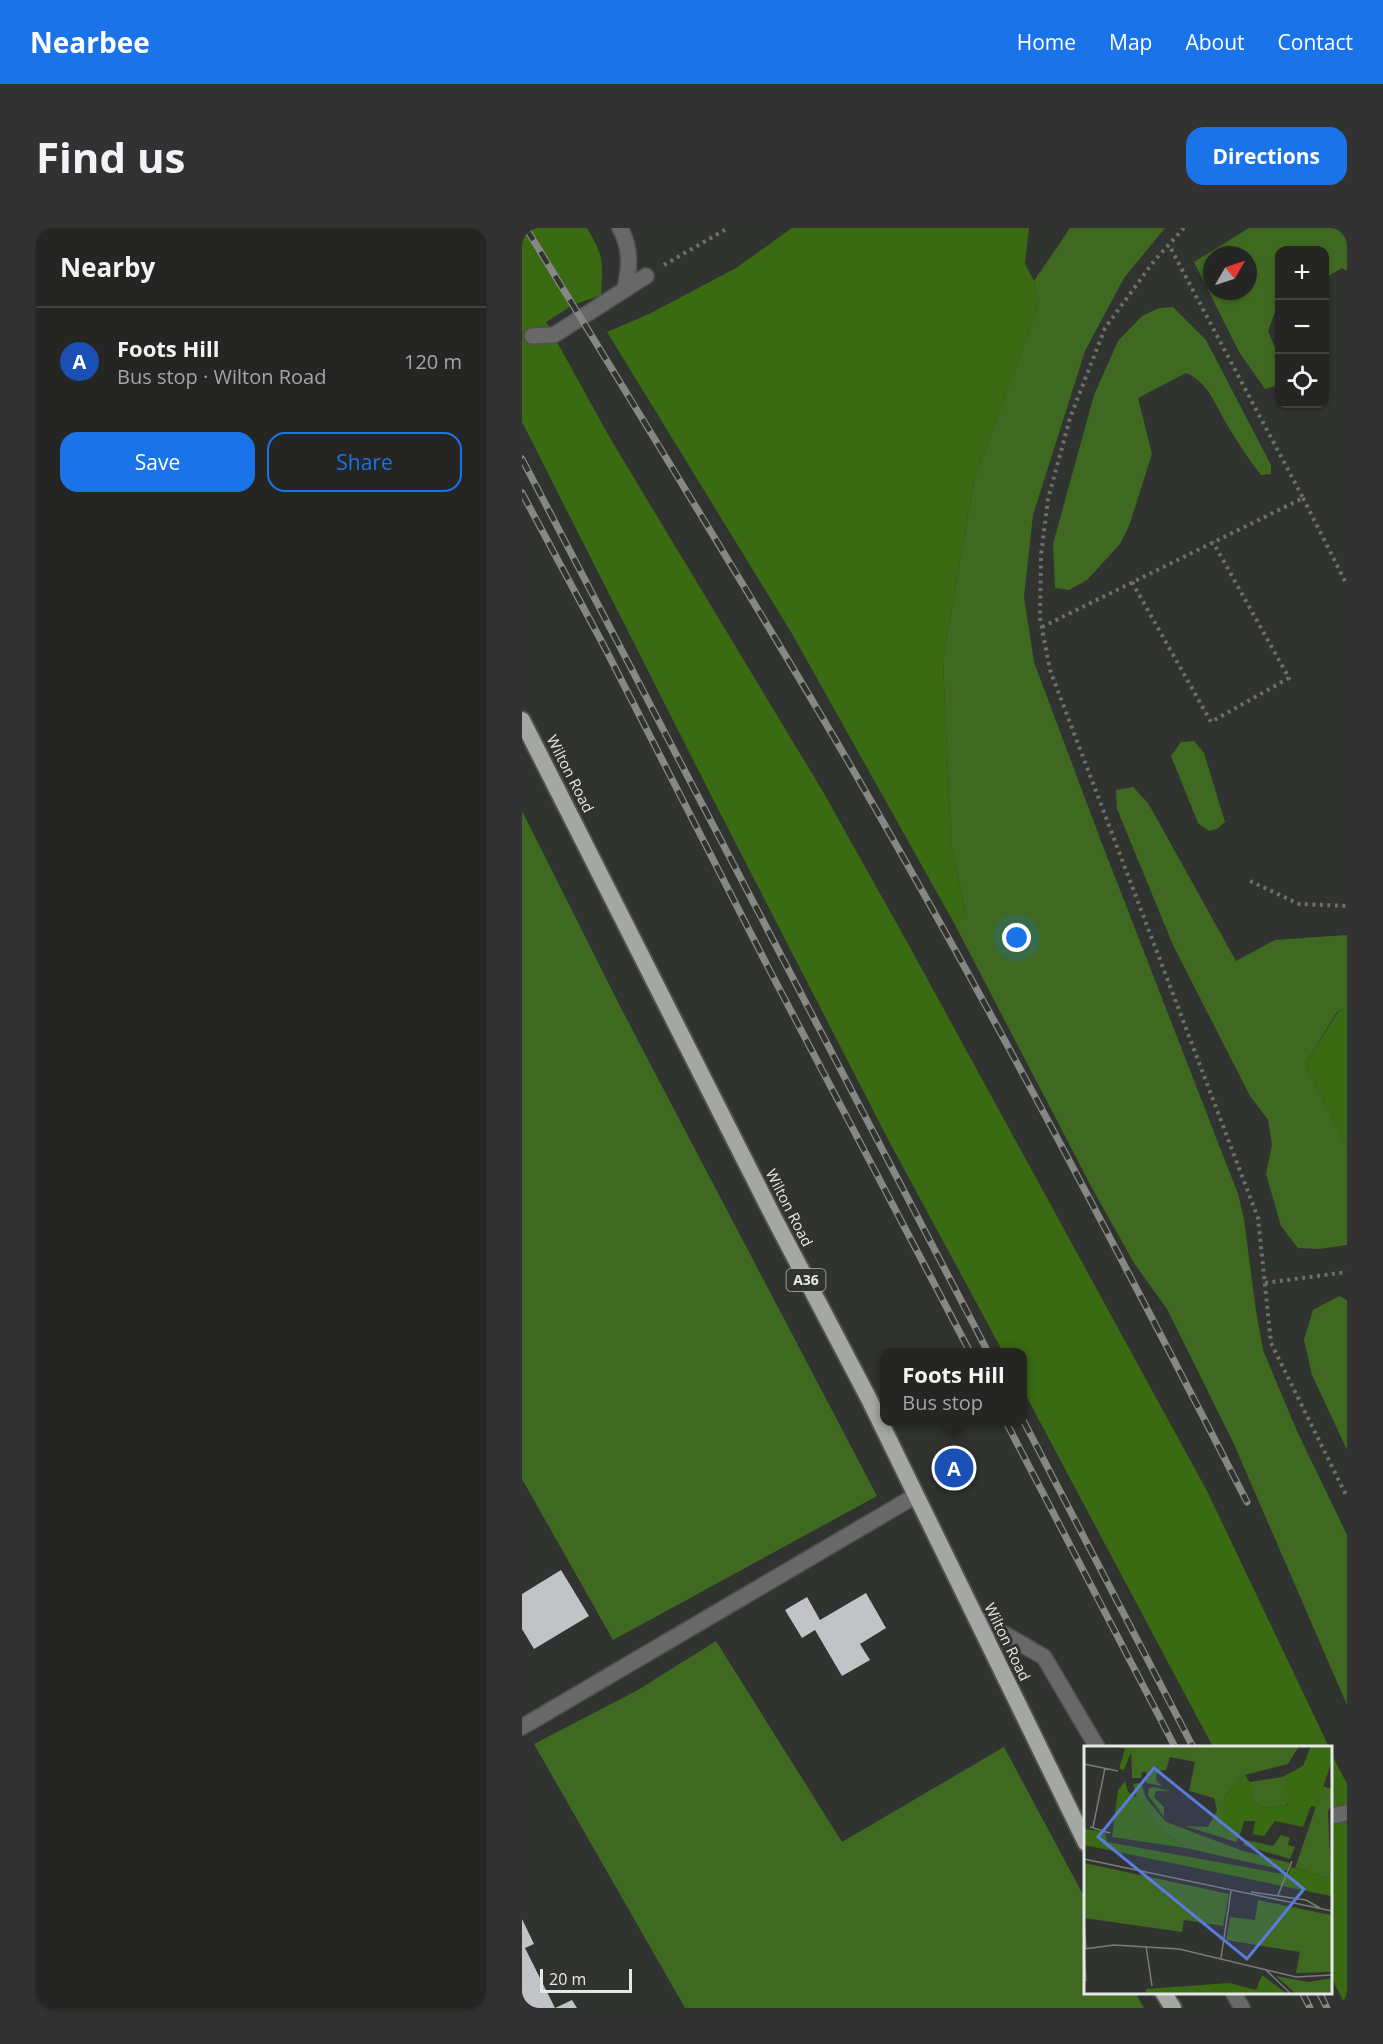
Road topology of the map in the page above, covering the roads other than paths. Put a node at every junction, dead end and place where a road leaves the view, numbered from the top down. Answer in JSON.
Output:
{"nodes":[{"id":1,"x":620,"y":228,"type":"edge"},
{"id":2,"x":646,"y":276,"type":"road end"},
{"id":3,"x":625,"y":288,"type":"junction"},
{"id":4,"x":532,"y":336,"type":"dead end"},
{"id":5,"x":522,"y":720,"type":"edge"},
{"id":6,"x":880,"y":1422,"type":"edge"},
{"id":7,"x":882,"y":1426,"type":"edge"},
{"id":8,"x":915,"y":1496,"type":"junction"},
{"id":9,"x":975,"y":1617,"type":"junction"},
{"id":10,"x":522,"y":1727,"type":"edge"},
{"id":11,"x":1097,"y":1746,"type":"edge"},
{"id":12,"x":1347,"y":1813,"type":"edge"},
{"id":13,"x":1332,"y":1816,"type":"edge"},
{"id":14,"x":1084,"y":1839,"type":"edge"},
{"id":15,"x":1164,"y":1993,"type":"edge"},
{"id":16,"x":1234,"y":1993,"type":"edge"},
{"id":17,"x":1173,"y":2008,"type":"edge"},
{"id":18,"x":1242,"y":2008,"type":"edge"}],
"edges":[{"from":1,"to":3,"type":"street"},
{"from":2,"to":3,"type":"street"},
{"from":3,"to":4,"type":"street"},
{"from":5,"to":6,"type":"highway","name":"Wilton Road","number":"A36"},
{"from":7,"to":8,"type":"highway","name":"Wilton Road","number":"A36"},
{"from":8,"to":9,"type":"highway","name":"Wilton Road","number":"A36"},
{"from":8,"to":10,"type":"street"},
{"from":9,"to":11,"type":"street"},
{"from":9,"to":14,"type":"highway","name":"Wilton Road","number":"A36"},
{"from":12,"to":13,"type":"street"},
{"from":15,"to":17,"type":"highway"},
{"from":16,"to":18,"type":"street"}]}
